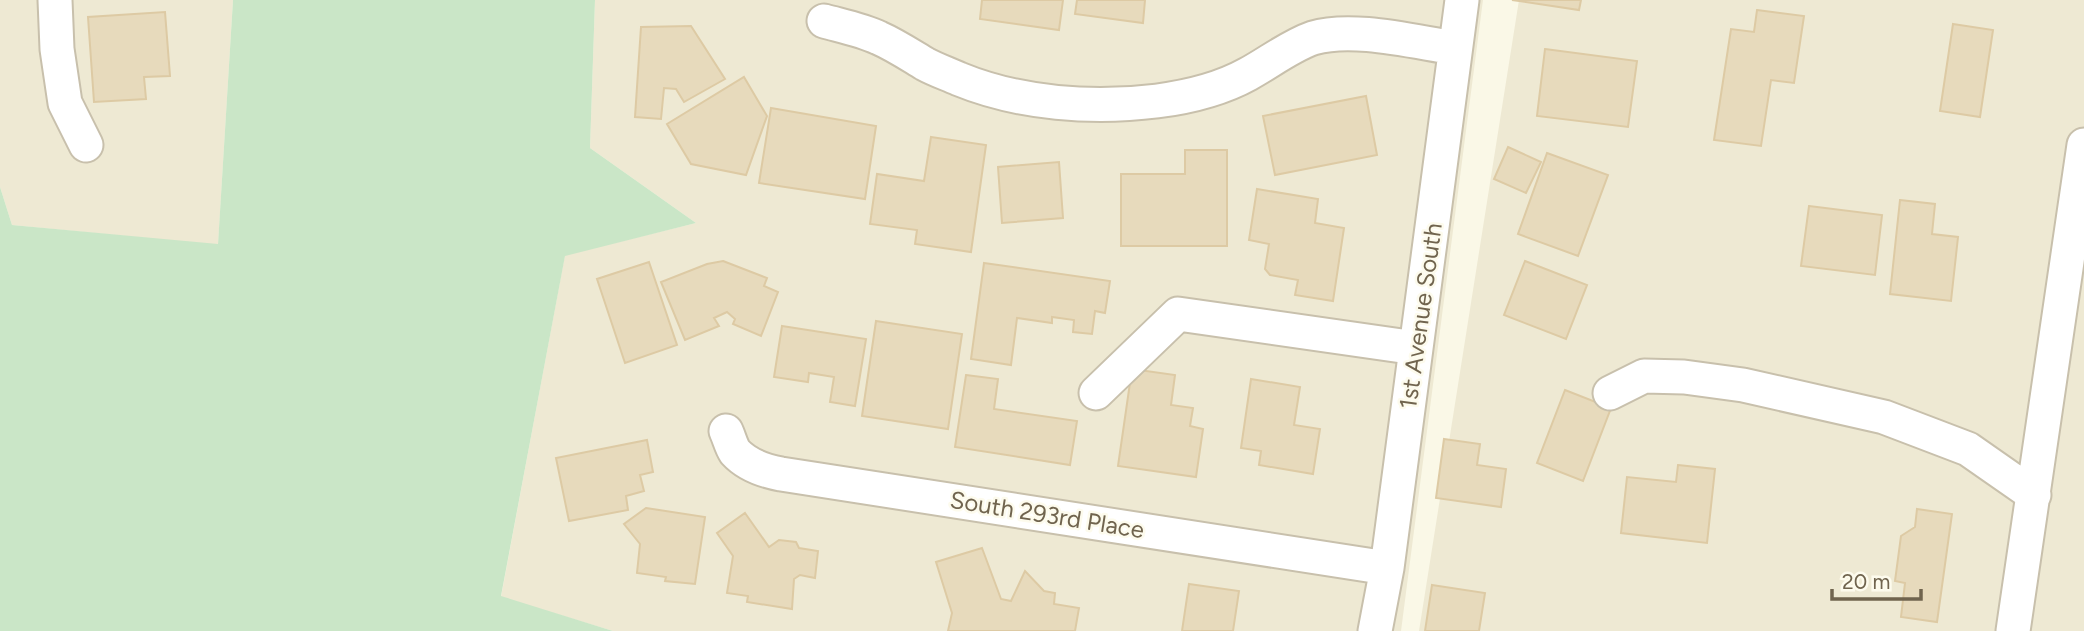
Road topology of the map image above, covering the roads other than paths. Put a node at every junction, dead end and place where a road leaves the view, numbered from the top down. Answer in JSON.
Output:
{"nodes":[{"id":1,"x":55,"y":0,"type":"edge"},
{"id":2,"x":1462,"y":0,"type":"edge"},
{"id":3,"x":824,"y":21,"type":"dead end"},
{"id":4,"x":1455,"y":48,"type":"junction"},
{"id":5,"x":86,"y":145,"type":"dead end"},
{"id":6,"x":2084,"y":145,"type":"edge"},
{"id":7,"x":1416,"y":348,"type":"junction"},
{"id":8,"x":1096,"y":393,"type":"dead end"},
{"id":9,"x":1610,"y":393,"type":"dead end"},
{"id":10,"x":726,"y":431,"type":"dead end"},
{"id":11,"x":2034,"y":495,"type":"junction"},
{"id":12,"x":1387,"y":568,"type":"junction"},
{"id":13,"x":1375,"y":631,"type":"edge"},
{"id":14,"x":2013,"y":631,"type":"edge"}],
"edges":[{"from":1,"to":5,"type":"street"},
{"from":2,"to":4,"type":"street","name":"1st Avenue South"},
{"from":3,"to":4,"type":"street"},
{"from":4,"to":7,"type":"street","name":"1st Avenue South"},
{"from":6,"to":11,"type":"street"},
{"from":7,"to":8,"type":"street"},
{"from":7,"to":12,"type":"street","name":"1st Avenue South"},
{"from":9,"to":11,"type":"street"},
{"from":10,"to":12,"type":"street","name":"South 293rd Place"},
{"from":11,"to":14,"type":"street"},
{"from":12,"to":13,"type":"street","name":"1st Avenue South"}]}
